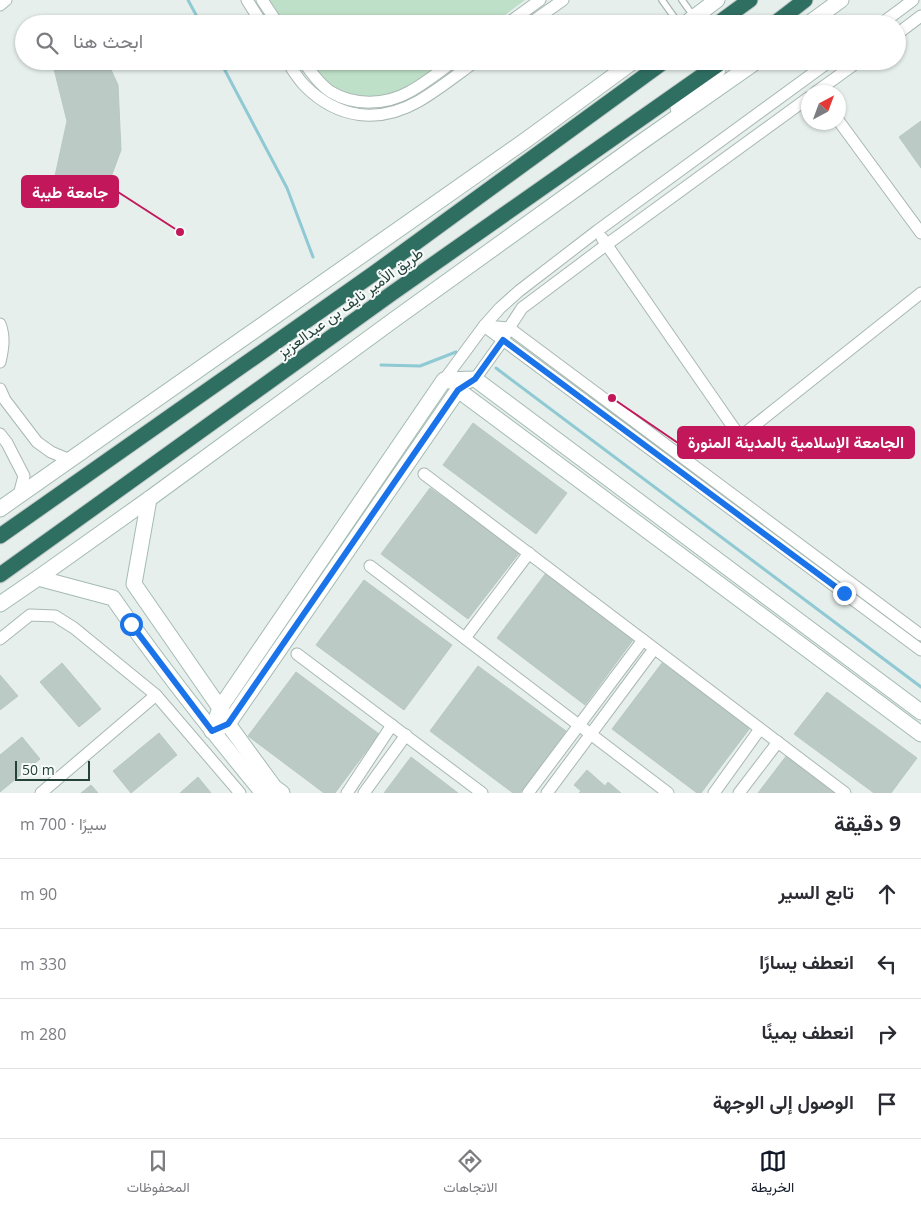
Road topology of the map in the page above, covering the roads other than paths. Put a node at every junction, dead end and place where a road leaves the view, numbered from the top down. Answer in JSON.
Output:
{"nodes":[{"id":1,"x":6,"y":0,"type":"edge"},
{"id":2,"x":247,"y":0,"type":"edge"},
{"id":3,"x":262,"y":0,"type":"edge"},
{"id":4,"x":540,"y":0,"type":"edge"},
{"id":5,"x":563,"y":0,"type":"edge"},
{"id":6,"x":662,"y":0,"type":"edge"},
{"id":7,"x":682,"y":0,"type":"edge"},
{"id":8,"x":717,"y":0,"type":"edge"},
{"id":9,"x":750,"y":0,"type":"edge"},
{"id":10,"x":805,"y":0,"type":"edge"},
{"id":11,"x":841,"y":0,"type":"edge"},
{"id":12,"x":913,"y":0,"type":"edge"},
{"id":13,"x":0,"y":5,"type":"edge"},
{"id":14,"x":256,"y":15,"type":"edge"},
{"id":15,"x":272,"y":15,"type":"edge"},
{"id":16,"x":519,"y":15,"type":"edge"},
{"id":17,"x":542,"y":15,"type":"edge"},
{"id":18,"x":673,"y":15,"type":"edge"},
{"id":19,"x":688,"y":15,"type":"edge"},
{"id":20,"x":697,"y":15,"type":"edge"},
{"id":21,"x":729,"y":15,"type":"edge"},
{"id":22,"x":786,"y":15,"type":"edge"},
{"id":23,"x":820,"y":15,"type":"edge"},
{"id":24,"x":893,"y":15,"type":"edge"},
{"id":25,"x":921,"y":16,"type":"edge"},
{"id":26,"x":906,"y":27,"type":"edge"},
{"id":27,"x":293,"y":70,"type":"edge"},
{"id":28,"x":310,"y":70,"type":"edge"},
{"id":29,"x":441,"y":70,"type":"edge"},
{"id":30,"x":463,"y":70,"type":"edge"},
{"id":31,"x":622,"y":70,"type":"edge"},
{"id":32,"x":653,"y":70,"type":"edge"},
{"id":33,"x":710,"y":70,"type":"edge"},
{"id":34,"x":718,"y":70,"type":"edge"},
{"id":35,"x":744,"y":70,"type":"edge"},
{"id":36,"x":818,"y":70,"type":"edge"},
{"id":37,"x":847,"y":70,"type":"edge"},
{"id":38,"x":807,"y":78,"type":"junction"},
{"id":39,"x":810,"y":85,"type":"edge"},
{"id":40,"x":827,"y":85,"type":"edge"},
{"id":41,"x":801,"y":104,"type":"edge"},
{"id":42,"x":845,"y":130,"type":"edge"},
{"id":43,"x":640,"y":143,"type":"junction"},
{"id":44,"x":597,"y":231,"type":"junction"},
{"id":45,"x":921,"y":233,"type":"edge"},
{"id":46,"x":606,"y":245,"type":"junction"},
{"id":47,"x":921,"y":293,"type":"edge"},
{"id":48,"x":0,"y":324,"type":"edge"},
{"id":49,"x":484,"y":326,"type":"junction"},
{"id":50,"x":509,"y":328,"type":"junction"},
{"id":51,"x":503,"y":340,"type":"junction"},
{"id":52,"x":0,"y":362,"type":"edge"},
{"id":53,"x":475,"y":379,"type":"junction"},
{"id":54,"x":444,"y":380,"type":"junction"},
{"id":55,"x":0,"y":388,"type":"edge"},
{"id":56,"x":458,"y":390,"type":"junction"},
{"id":57,"x":0,"y":434,"type":"edge"},
{"id":58,"x":70,"y":460,"type":"junction"},
{"id":59,"x":424,"y":474,"type":"dead end"},
{"id":60,"x":19,"y":494,"type":"junction"},
{"id":61,"x":149,"y":499,"type":"junction"},
{"id":62,"x":0,"y":509,"type":"edge"},
{"id":63,"x":0,"y":536,"type":"edge"},
{"id":64,"x":529,"y":553,"type":"junction"},
{"id":65,"x":370,"y":566,"type":"dead end"},
{"id":66,"x":0,"y":575,"type":"edge"},
{"id":67,"x":38,"y":578,"type":"junction"},
{"id":68,"x":134,"y":584,"type":"junction"},
{"id":69,"x":114,"y":598,"type":"junction"},
{"id":70,"x":0,"y":604,"type":"edge"},
{"id":71,"x":921,"y":635,"type":"edge"},
{"id":72,"x":465,"y":638,"type":"junction"},
{"id":73,"x":0,"y":639,"type":"edge"},
{"id":74,"x":643,"y":640,"type":"junction"},
{"id":75,"x":654,"y":649,"type":"junction"},
{"id":76,"x":921,"y":650,"type":"edge"},
{"id":77,"x":297,"y":654,"type":"dead end"},
{"id":78,"x":156,"y":695,"type":"junction"},
{"id":79,"x":220,"y":708,"type":"junction"},
{"id":80,"x":921,"y":712,"type":"edge"},
{"id":81,"x":228,"y":724,"type":"junction"},
{"id":82,"x":392,"y":725,"type":"junction"},
{"id":83,"x":580,"y":726,"type":"junction"},
{"id":84,"x":760,"y":729,"type":"junction"},
{"id":85,"x":212,"y":731,"type":"junction"},
{"id":86,"x":590,"y":734,"type":"junction"},
{"id":87,"x":921,"y":734,"type":"edge"},
{"id":88,"x":406,"y":735,"type":"junction"},
{"id":89,"x":778,"y":742,"type":"junction"},
{"id":90,"x":41,"y":793,"type":"edge"},
{"id":91,"x":240,"y":793,"type":"edge"},
{"id":92,"x":263,"y":793,"type":"edge"},
{"id":93,"x":282,"y":793,"type":"edge"},
{"id":94,"x":347,"y":793,"type":"edge"},
{"id":95,"x":364,"y":793,"type":"edge"},
{"id":96,"x":482,"y":793,"type":"edge"},
{"id":97,"x":528,"y":793,"type":"edge"},
{"id":98,"x":547,"y":793,"type":"edge"},
{"id":99,"x":668,"y":793,"type":"edge"},
{"id":100,"x":714,"y":793,"type":"edge"},
{"id":101,"x":738,"y":793,"type":"edge"},
{"id":102,"x":845,"y":793,"type":"edge"}],
"edges":[{"from":1,"to":13,"type":"street"},
{"from":2,"to":14,"type":"street"},
{"from":3,"to":15,"type":"street"},
{"from":4,"to":16,"type":"street"},
{"from":5,"to":17,"type":"street"},
{"from":6,"to":18,"type":"lane"},
{"from":7,"to":19,"type":"lane"},
{"from":8,"to":20,"type":"main road"},
{"from":9,"to":21,"type":"highway"},
{"from":10,"to":22,"type":"highway"},
{"from":11,"to":23,"type":"main road"},
{"from":12,"to":24,"type":"street"},
{"from":25,"to":26,"type":"street"},
{"from":27,"to":30,"type":"street"},
{"from":28,"to":29,"type":"street"},
{"from":31,"to":58,"type":"main road"},
{"from":32,"to":63,"type":"highway","name":"طريق الأمير نايف بن عبدالعزيز"},
{"from":33,"to":66,"type":"highway","name":"طريق الأمير نايف بن عبدالعزيز"},
{"from":34,"to":43,"type":"main road"},
{"from":35,"to":43,"type":"main road"},
{"from":36,"to":38,"type":"street"},
{"from":37,"to":40,"type":"street"},
{"from":38,"to":39,"type":"street"},
{"from":38,"to":44,"type":"street"},
{"from":41,"to":46,"type":"street"},
{"from":42,"to":45,"type":"street"},
{"from":43,"to":61,"type":"main road"},
{"from":44,"to":46,"type":"street"},
{"from":44,"to":49,"type":"street"},
{"from":46,"to":47,"type":"street"},
{"from":46,"to":50,"type":"street"},
{"from":48,"to":52,"type":"street"},
{"from":49,"to":50,"type":"street"},
{"from":49,"to":51,"type":"street"},
{"from":49,"to":54,"type":"street"},
{"from":50,"to":51,"type":"street"},
{"from":50,"to":71,"type":"street"},
{"from":51,"to":53,"type":"street"},
{"from":51,"to":76,"type":"street"},
{"from":53,"to":54,"type":"main road"},
{"from":53,"to":56,"type":"street"},
{"from":53,"to":80,"type":"main road"},
{"from":54,"to":56,"type":"street"},
{"from":54,"to":79,"type":"main road"},
{"from":55,"to":58,"type":"street"},
{"from":56,"to":81,"type":"main road"},
{"from":56,"to":87,"type":"main road"},
{"from":57,"to":60,"type":"street"},
{"from":58,"to":60,"type":"main road"},
{"from":59,"to":64,"type":"street"},
{"from":60,"to":62,"type":"main road"},
{"from":61,"to":67,"type":"main road"},
{"from":61,"to":68,"type":"main road"},
{"from":64,"to":72,"type":"street"},
{"from":64,"to":74,"type":"street"},
{"from":65,"to":72,"type":"street"},
{"from":67,"to":69,"type":"main road"},
{"from":67,"to":70,"type":"main road"},
{"from":68,"to":69,"type":"main road"},
{"from":68,"to":79,"type":"main road"},
{"from":69,"to":85,"type":"main road"},
{"from":72,"to":83,"type":"street"},
{"from":73,"to":78,"type":"street"},
{"from":74,"to":75,"type":"street"},
{"from":74,"to":83,"type":"street"},
{"from":75,"to":84,"type":"street"},
{"from":75,"to":86,"type":"street"},
{"from":77,"to":82,"type":"street"},
{"from":78,"to":90,"type":"street"},
{"from":78,"to":91,"type":"street"},
{"from":79,"to":81,"type":"main road"},
{"from":79,"to":85,"type":"main road"},
{"from":81,"to":85,"type":"main road"},
{"from":81,"to":93,"type":"main road"},
{"from":82,"to":88,"type":"street"},
{"from":82,"to":94,"type":"street"},
{"from":83,"to":86,"type":"street"},
{"from":83,"to":97,"type":"street"},
{"from":84,"to":89,"type":"street"},
{"from":84,"to":100,"type":"street"},
{"from":85,"to":92,"type":"main road"},
{"from":86,"to":98,"type":"street"},
{"from":86,"to":99,"type":"street"},
{"from":88,"to":95,"type":"street"},
{"from":88,"to":96,"type":"street"},
{"from":89,"to":101,"type":"street"},
{"from":89,"to":102,"type":"street"}]}
